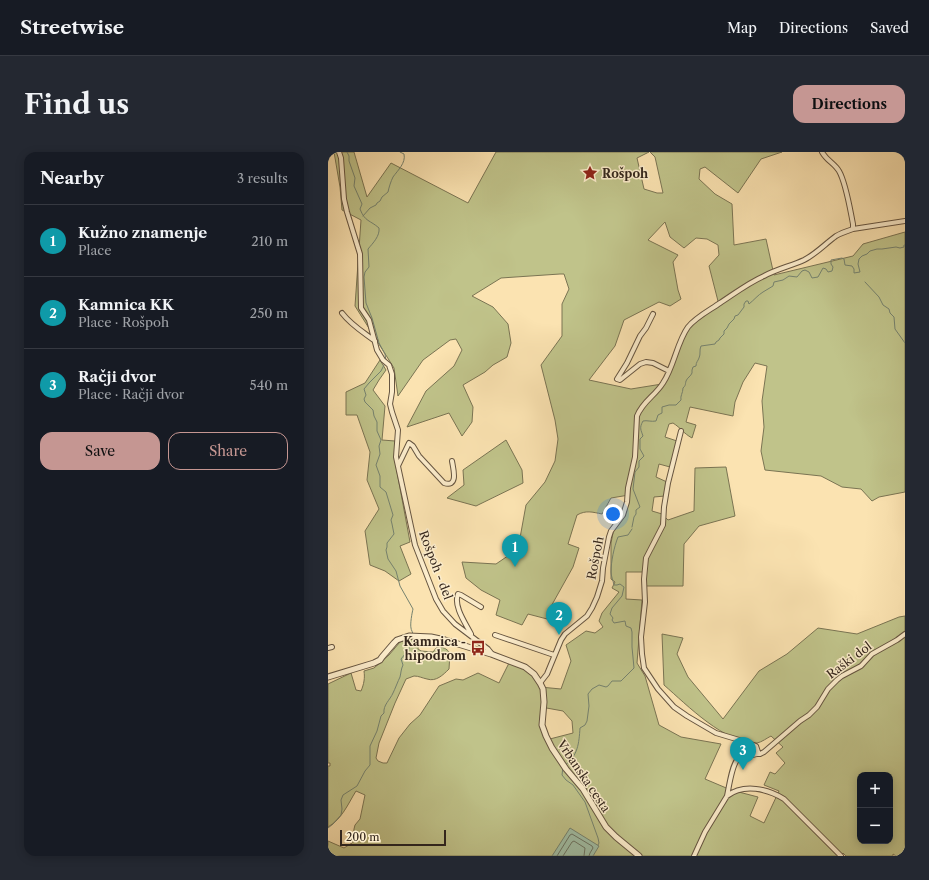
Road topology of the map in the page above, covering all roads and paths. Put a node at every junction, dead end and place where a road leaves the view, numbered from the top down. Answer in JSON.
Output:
{"nodes":[{"id":1,"x":339,"y":152,"type":"edge"},
{"id":2,"x":822,"y":152,"type":"edge"},
{"id":3,"x":905,"y":221,"type":"edge"},
{"id":4,"x":852,"y":229,"type":"junction"},
{"id":5,"x":342,"y":313,"type":"dead end"},
{"id":6,"x":653,"y":314,"type":"dead end"},
{"id":7,"x":375,"y":342,"type":"junction"},
{"id":8,"x":669,"y":372,"type":"junction"},
{"id":9,"x":681,"y":431,"type":"dead end"},
{"id":10,"x":452,"y":460,"type":"dead end"},
{"id":11,"x":398,"y":466,"type":"junction"},
{"id":12,"x":481,"y":607,"type":"dead end"},
{"id":13,"x":905,"y":634,"type":"edge"},
{"id":14,"x":472,"y":636,"type":"junction"},
{"id":15,"x":495,"y":636,"type":"dead end"},
{"id":16,"x":492,"y":655,"type":"junction"},
{"id":17,"x":554,"y":655,"type":"junction"},
{"id":18,"x":328,"y":677,"type":"edge"},
{"id":19,"x":540,"y":683,"type":"junction"},
{"id":20,"x":757,"y":754,"type":"junction"},
{"id":21,"x":727,"y":796,"type":"junction"},
{"id":22,"x":639,"y":856,"type":"edge"},
{"id":23,"x":694,"y":856,"type":"edge"},
{"id":24,"x":841,"y":856,"type":"edge"}],
"edges":[{"from":1,"to":7,"type":"street"},
{"from":2,"to":4,"type":"street"},
{"from":3,"to":4,"type":"street","name":"Rošpoh"},
{"from":4,"to":8,"type":"street","name":"Rošpoh"},
{"from":5,"to":7,"type":"street"},
{"from":6,"to":8,"type":"street"},
{"from":7,"to":11,"type":"street","name":"Rošpoh - del"},
{"from":8,"to":17,"type":"street","name":"Rošpoh"},
{"from":9,"to":20,"type":"street"},
{"from":10,"to":11,"type":"street"},
{"from":11,"to":14,"type":"street","name":"Rošpoh - del"},
{"from":12,"to":14,"type":"street","name":"Rošpoh - del"},
{"from":13,"to":20,"type":"street","name":"Raški dol"},
{"from":14,"to":16,"type":"street","name":"Rošpoh - del"},
{"from":15,"to":17,"type":"street"},
{"from":16,"to":18,"type":"street"},
{"from":16,"to":19,"type":"street"},
{"from":17,"to":19,"type":"street","name":"Rošpoh"},
{"from":19,"to":22,"type":"street","name":"Vrbanska cesta"},
{"from":20,"to":21,"type":"street","name":"Raški dol"},
{"from":21,"to":23,"type":"street"},
{"from":21,"to":24,"type":"street"}]}
